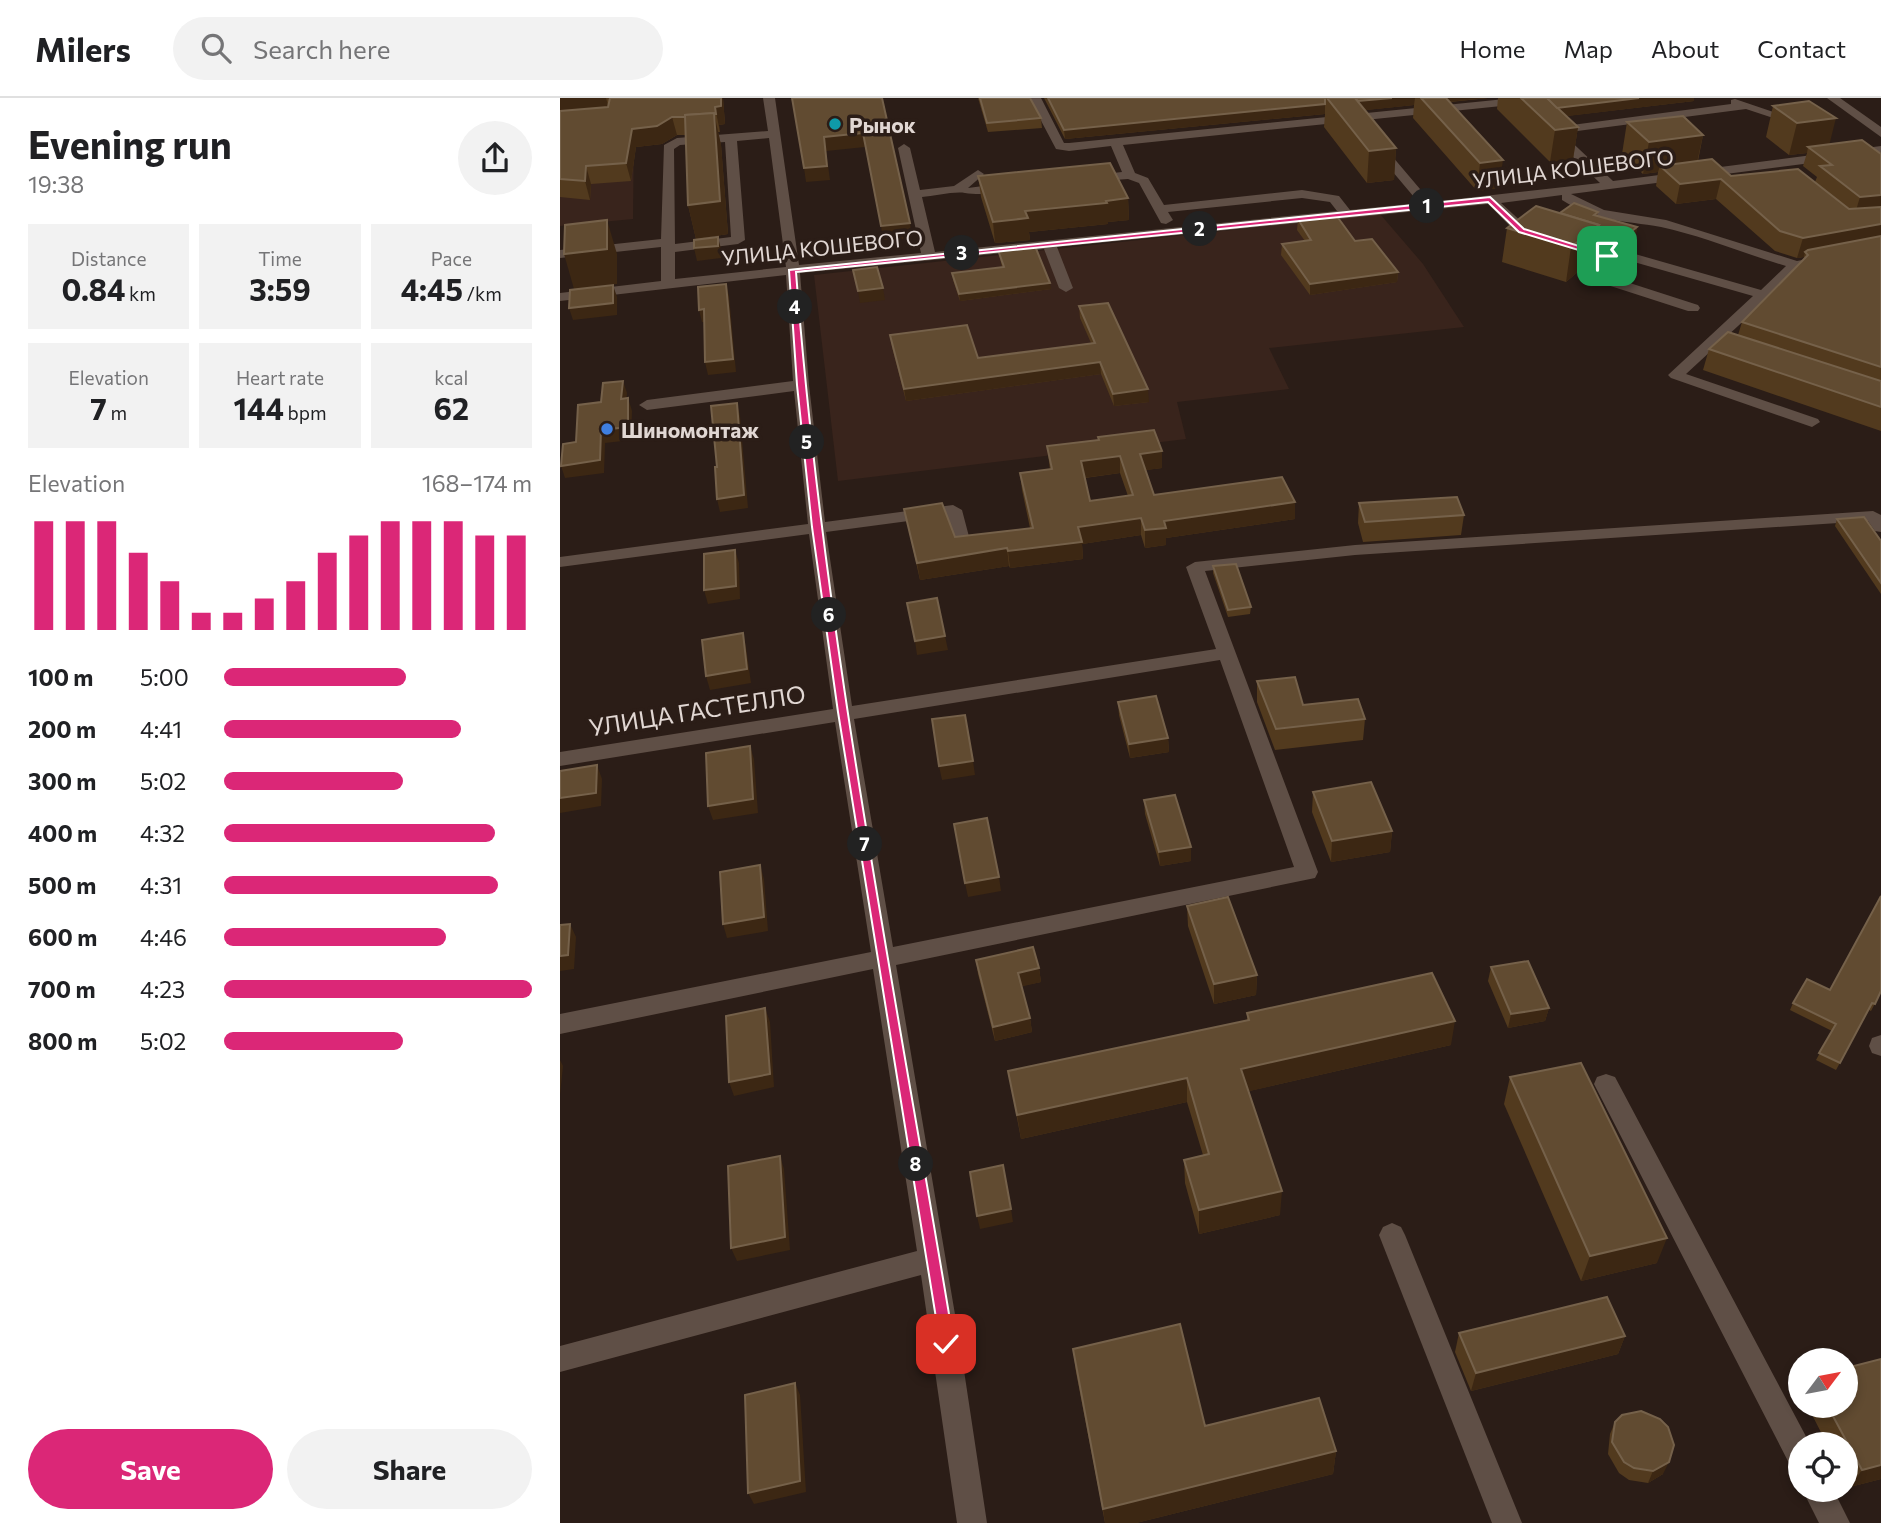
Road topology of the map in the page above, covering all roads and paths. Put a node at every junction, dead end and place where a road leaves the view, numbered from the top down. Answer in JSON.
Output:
{"nodes":[{"id":1,"x":769,"y":98,"type":"edge"},
{"id":2,"x":1035,"y":98,"type":"edge"},
{"id":3,"x":1549,"y":98,"type":"edge"},
{"id":4,"x":1723,"y":98,"type":"edge"},
{"id":5,"x":1833,"y":98,"type":"edge"},
{"id":6,"x":1524,"y":101,"type":"junction"},
{"id":7,"x":1746,"y":106,"type":"junction"},
{"id":8,"x":1546,"y":123,"type":"junction"},
{"id":9,"x":1362,"y":128,"type":"junction"},
{"id":10,"x":1809,"y":129,"type":"edge"},
{"id":11,"x":1881,"y":133,"type":"edge"},
{"id":12,"x":774,"y":134,"type":"junction"},
{"id":13,"x":730,"y":138,"type":"junction"},
{"id":14,"x":1115,"y":142,"type":"junction"},
{"id":15,"x":1827,"y":142,"type":"edge"},
{"id":16,"x":904,"y":148,"type":"dead end"},
{"id":17,"x":1881,"y":150,"type":"edge"},
{"id":18,"x":1846,"y":155,"type":"junction"},
{"id":19,"x":978,"y":174,"type":"edge"},
{"id":20,"x":1130,"y":175,"type":"junction"},
{"id":21,"x":1077,"y":180,"type":"edge"},
{"id":22,"x":1023,"y":185,"type":"edge"},
{"id":23,"x":1610,"y":185,"type":"junction"},
{"id":24,"x":970,"y":191,"type":"dead end"},
{"id":25,"x":1559,"y":191,"type":"junction"},
{"id":26,"x":915,"y":194,"type":"junction"},
{"id":27,"x":1490,"y":200,"type":"junction"},
{"id":28,"x":1428,"y":206,"type":"junction"},
{"id":29,"x":1160,"y":209,"type":"junction"},
{"id":30,"x":1346,"y":214,"type":"junction"},
{"id":31,"x":1171,"y":232,"type":"junction"},
{"id":32,"x":1049,"y":244,"type":"junction"},
{"id":33,"x":668,"y":245,"type":"junction"},
{"id":34,"x":1881,"y":249,"type":"edge"},
{"id":35,"x":560,"y":254,"type":"edge"},
{"id":36,"x":929,"y":256,"type":"junction"},
{"id":37,"x":1607,"y":256,"type":"junction"},
{"id":38,"x":1796,"y":265,"type":"junction"},
{"id":39,"x":793,"y":270,"type":"junction"},
{"id":40,"x":668,"y":284,"type":"junction"},
{"id":41,"x":1066,"y":288,"type":"dead end"},
{"id":42,"x":1764,"y":295,"type":"junction"},
{"id":43,"x":560,"y":297,"type":"edge"},
{"id":44,"x":1693,"y":309,"type":"dead end"},
{"id":45,"x":801,"y":385,"type":"junction"},
{"id":46,"x":647,"y":405,"type":"dead end"},
{"id":47,"x":1812,"y":422,"type":"dead end"},
{"id":48,"x":817,"y":527,"type":"junction"},
{"id":49,"x":1881,"y":527,"type":"edge"},
{"id":50,"x":963,"y":548,"type":"edge"},
{"id":51,"x":560,"y":562,"type":"edge"},
{"id":52,"x":1227,"y":653,"type":"junction"},
{"id":53,"x":843,"y":712,"type":"junction"},
{"id":54,"x":560,"y":759,"type":"edge"},
{"id":55,"x":884,"y":956,"type":"junction"},
{"id":56,"x":560,"y":1024,"type":"edge"},
{"id":57,"x":1606,"y":1084,"type":"dead end"},
{"id":58,"x":1392,"y":1235,"type":"dead end"},
{"id":59,"x":931,"y":1260,"type":"junction"},
{"id":60,"x":560,"y":1359,"type":"edge"},
{"id":61,"x":1788,"y":1432,"type":"edge"},
{"id":62,"x":1824,"y":1502,"type":"edge"},
{"id":63,"x":972,"y":1523,"type":"edge"},
{"id":64,"x":1507,"y":1523,"type":"edge"},
{"id":65,"x":1835,"y":1523,"type":"edge"}],
"edges":[{"from":1,"to":12,"type":"street"},
{"from":2,"to":14,"type":"street"},
{"from":3,"to":6,"type":"street"},
{"from":4,"to":7,"type":"street"},
{"from":5,"to":11,"type":"street"},
{"from":6,"to":8,"type":"street"},
{"from":6,"to":9,"type":"street"},
{"from":7,"to":8,"type":"street"},
{"from":7,"to":10,"type":"street"},
{"from":8,"to":23,"type":"street"},
{"from":9,"to":14,"type":"street"},
{"from":9,"to":28,"type":"street"},
{"from":12,"to":13,"type":"street"},
{"from":12,"to":39,"type":"street"},
{"from":13,"to":33,"type":"street"},
{"from":13,"to":33,"type":"street"},
{"from":14,"to":20,"type":"street"},
{"from":15,"to":18,"type":"street"},
{"from":16,"to":26,"type":"street"},
{"from":17,"to":18,"type":"street","name":"УЛИЦА КОШЕВОГО"},
{"from":18,"to":23,"type":"street","name":"УЛИЦА КОШЕВОГО"},
{"from":19,"to":26,"type":"street"},
{"from":20,"to":21,"type":"street"},
{"from":20,"to":29,"type":"street"},
{"from":22,"to":24,"type":"street"},
{"from":23,"to":25,"type":"street","name":"УЛИЦА КОШЕВОГО"},
{"from":25,"to":27,"type":"street","name":"УЛИЦА КОШЕВОГО"},
{"from":25,"to":38,"type":"street"},
{"from":26,"to":36,"type":"street"},
{"from":27,"to":28,"type":"street","name":"УЛИЦА КОШЕВОГО"},
{"from":27,"to":37,"type":"street"},
{"from":28,"to":30,"type":"street","name":"УЛИЦА КОШЕВОГО"},
{"from":29,"to":30,"type":"street"},
{"from":29,"to":31,"type":"street"},
{"from":30,"to":31,"type":"street","name":"УЛИЦА КОШЕВОГО"},
{"from":31,"to":32,"type":"street","name":"УЛИЦА КОШЕВОГО"},
{"from":32,"to":36,"type":"street","name":"УЛИЦА КОШЕВОГО"},
{"from":32,"to":41,"type":"street"},
{"from":33,"to":35,"type":"street"},
{"from":33,"to":40,"type":"street"},
{"from":34,"to":38,"type":"street"},
{"from":36,"to":39,"type":"street","name":"УЛИЦА КОШЕВОГО"},
{"from":37,"to":42,"type":"street"},
{"from":37,"to":44,"type":"street"},
{"from":38,"to":42,"type":"street"},
{"from":39,"to":40,"type":"street","name":"УЛИЦА КОШЕВОГО"},
{"from":39,"to":45,"type":"street"},
{"from":40,"to":43,"type":"street","name":"УЛИЦА КОШЕВОГО"},
{"from":42,"to":47,"type":"street"},
{"from":45,"to":46,"type":"street"},
{"from":45,"to":48,"type":"street"},
{"from":48,"to":50,"type":"street"},
{"from":48,"to":51,"type":"street"},
{"from":48,"to":53,"type":"street"},
{"from":49,"to":52,"type":"street"},
{"from":52,"to":53,"type":"street","name":"УЛИЦА ГАСТЕЛЛО"},
{"from":52,"to":55,"type":"street"},
{"from":53,"to":54,"type":"street","name":"УЛИЦА ГАСТЕЛЛО"},
{"from":53,"to":55,"type":"street"},
{"from":55,"to":56,"type":"street"},
{"from":55,"to":59,"type":"street"},
{"from":57,"to":61,"type":"street"},
{"from":58,"to":64,"type":"street"},
{"from":59,"to":60,"type":"street"},
{"from":59,"to":63,"type":"street"},
{"from":62,"to":65,"type":"street"}]}
